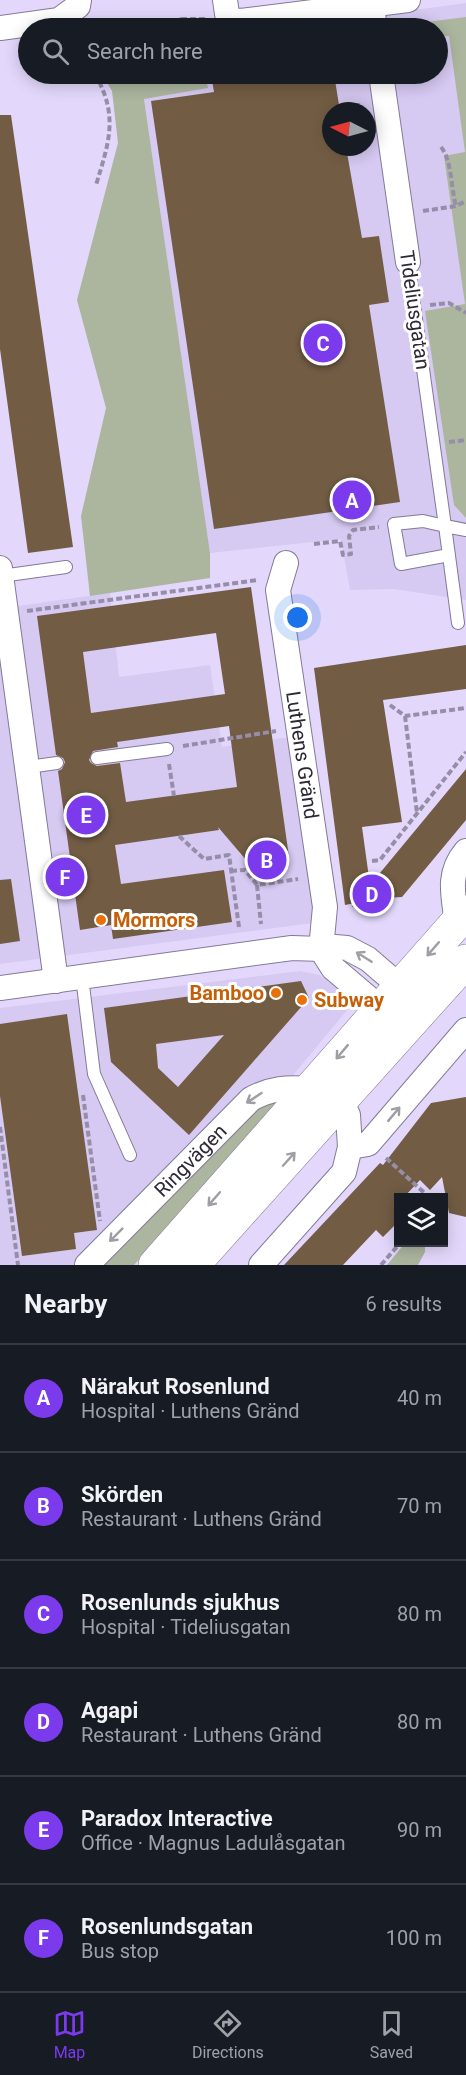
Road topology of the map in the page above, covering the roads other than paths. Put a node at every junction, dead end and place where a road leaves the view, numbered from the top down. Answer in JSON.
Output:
{"nodes":[{"id":1,"x":79,"y":0,"type":"edge"},
{"id":2,"x":408,"y":0,"type":"edge"},
{"id":3,"x":373,"y":11,"type":"edge"},
{"id":4,"x":62,"y":18,"type":"edge"},
{"id":5,"x":281,"y":18,"type":"edge"},
{"id":6,"x":18,"y":26,"type":"edge"},
{"id":7,"x":0,"y":28,"type":"edge"},
{"id":8,"x":382,"y":84,"type":"edge"},
{"id":9,"x":408,"y":262,"type":"joint"},
{"id":10,"x":445,"y":526,"type":"junction"},
{"id":11,"x":466,"y":530,"type":"edge"},
{"id":12,"x":449,"y":555,"type":"junction"},
{"id":13,"x":286,"y":563,"type":"dead end"},
{"id":14,"x":66,"y":567,"type":"dead end"},
{"id":15,"x":1,"y":580,"type":"edge"},
{"id":16,"x":458,"y":623,"type":"dead end"},
{"id":17,"x":167,"y":749,"type":"road end"},
{"id":18,"x":97,"y":758,"type":"dead end"},
{"id":19,"x":57,"y":763,"type":"dead end"},
{"id":20,"x":28,"y":767,"type":"junction"},
{"id":21,"x":466,"y":851,"type":"edge"},
{"id":22,"x":461,"y":917,"type":"edge"},
{"id":23,"x":321,"y":949,"type":"junction"},
{"id":24,"x":465,"y":962,"type":"edge"},
{"id":25,"x":82,"y":978,"type":"junction"},
{"id":26,"x":56,"y":981,"type":"junction"},
{"id":27,"x":0,"y":988,"type":"edge"},
{"id":28,"x":390,"y":997,"type":"junction"},
{"id":29,"x":415,"y":1018,"type":"junction"},
{"id":30,"x":466,"y":1030,"type":"edge"},
{"id":31,"x":310,"y":1089,"type":"junction"},
{"id":32,"x":341,"y":1101,"type":"junction"},
{"id":33,"x":350,"y":1147,"type":"junction"},
{"id":34,"x":130,"y":1155,"type":"dead end"},
{"id":35,"x":87,"y":1265,"type":"edge"},
{"id":36,"x":154,"y":1265,"type":"edge"},
{"id":37,"x":193,"y":1265,"type":"edge"},
{"id":38,"x":261,"y":1265,"type":"edge"}],
"edges":[{"from":1,"to":4,"type":"street"},
{"from":2,"to":3,"type":"street"},
{"from":3,"to":5,"type":"street"},
{"from":6,"to":7,"type":"street"},
{"from":8,"to":9,"type":"street","name":"Tideliusgatan"},
{"from":9,"to":10,"type":"lane","name":"Tideliusgatan"},
{"from":10,"to":11,"type":"lane"},
{"from":10,"to":12,"type":"lane","name":"Tideliusgatan"},
{"from":10,"to":12,"type":"lane"},
{"from":12,"to":16,"type":"lane","name":"Tideliusgatan"},
{"from":13,"to":23,"type":"street","name":"Luthens Gränd"},
{"from":14,"to":15,"type":"lane"},
{"from":15,"to":20,"type":"street"},
{"from":17,"to":18,"type":"lane"},
{"from":19,"to":20,"type":"lane"},
{"from":20,"to":26,"type":"street"},
{"from":21,"to":22,"type":"street","name":"Ringvägen"},
{"from":22,"to":28,"type":"main road","name":"Ringvägen","one_way":true},
{"from":23,"to":25,"type":"street"},
{"from":23,"to":28,"type":"street"},
{"from":24,"to":29,"type":"main road"},
{"from":25,"to":26,"type":"street"},
{"from":25,"to":34,"type":"lane"},
{"from":26,"to":27,"type":"street"},
{"from":28,"to":29,"type":"street"},
{"from":28,"to":31,"type":"main road","name":"Ringvägen","one_way":true},
{"from":29,"to":32,"type":"main road"},
{"from":33,"to":30,"type":"street","one_way":true},
{"from":31,"to":35,"type":"street","name":"Ringvägen","one_way":true},
{"from":31,"to":36,"type":"main road","name":"Ringvägen","one_way":true},
{"from":32,"to":33,"type":"street"},
{"from":37,"to":32,"type":"main road","one_way":true},
{"from":33,"to":38,"type":"street"}]}
